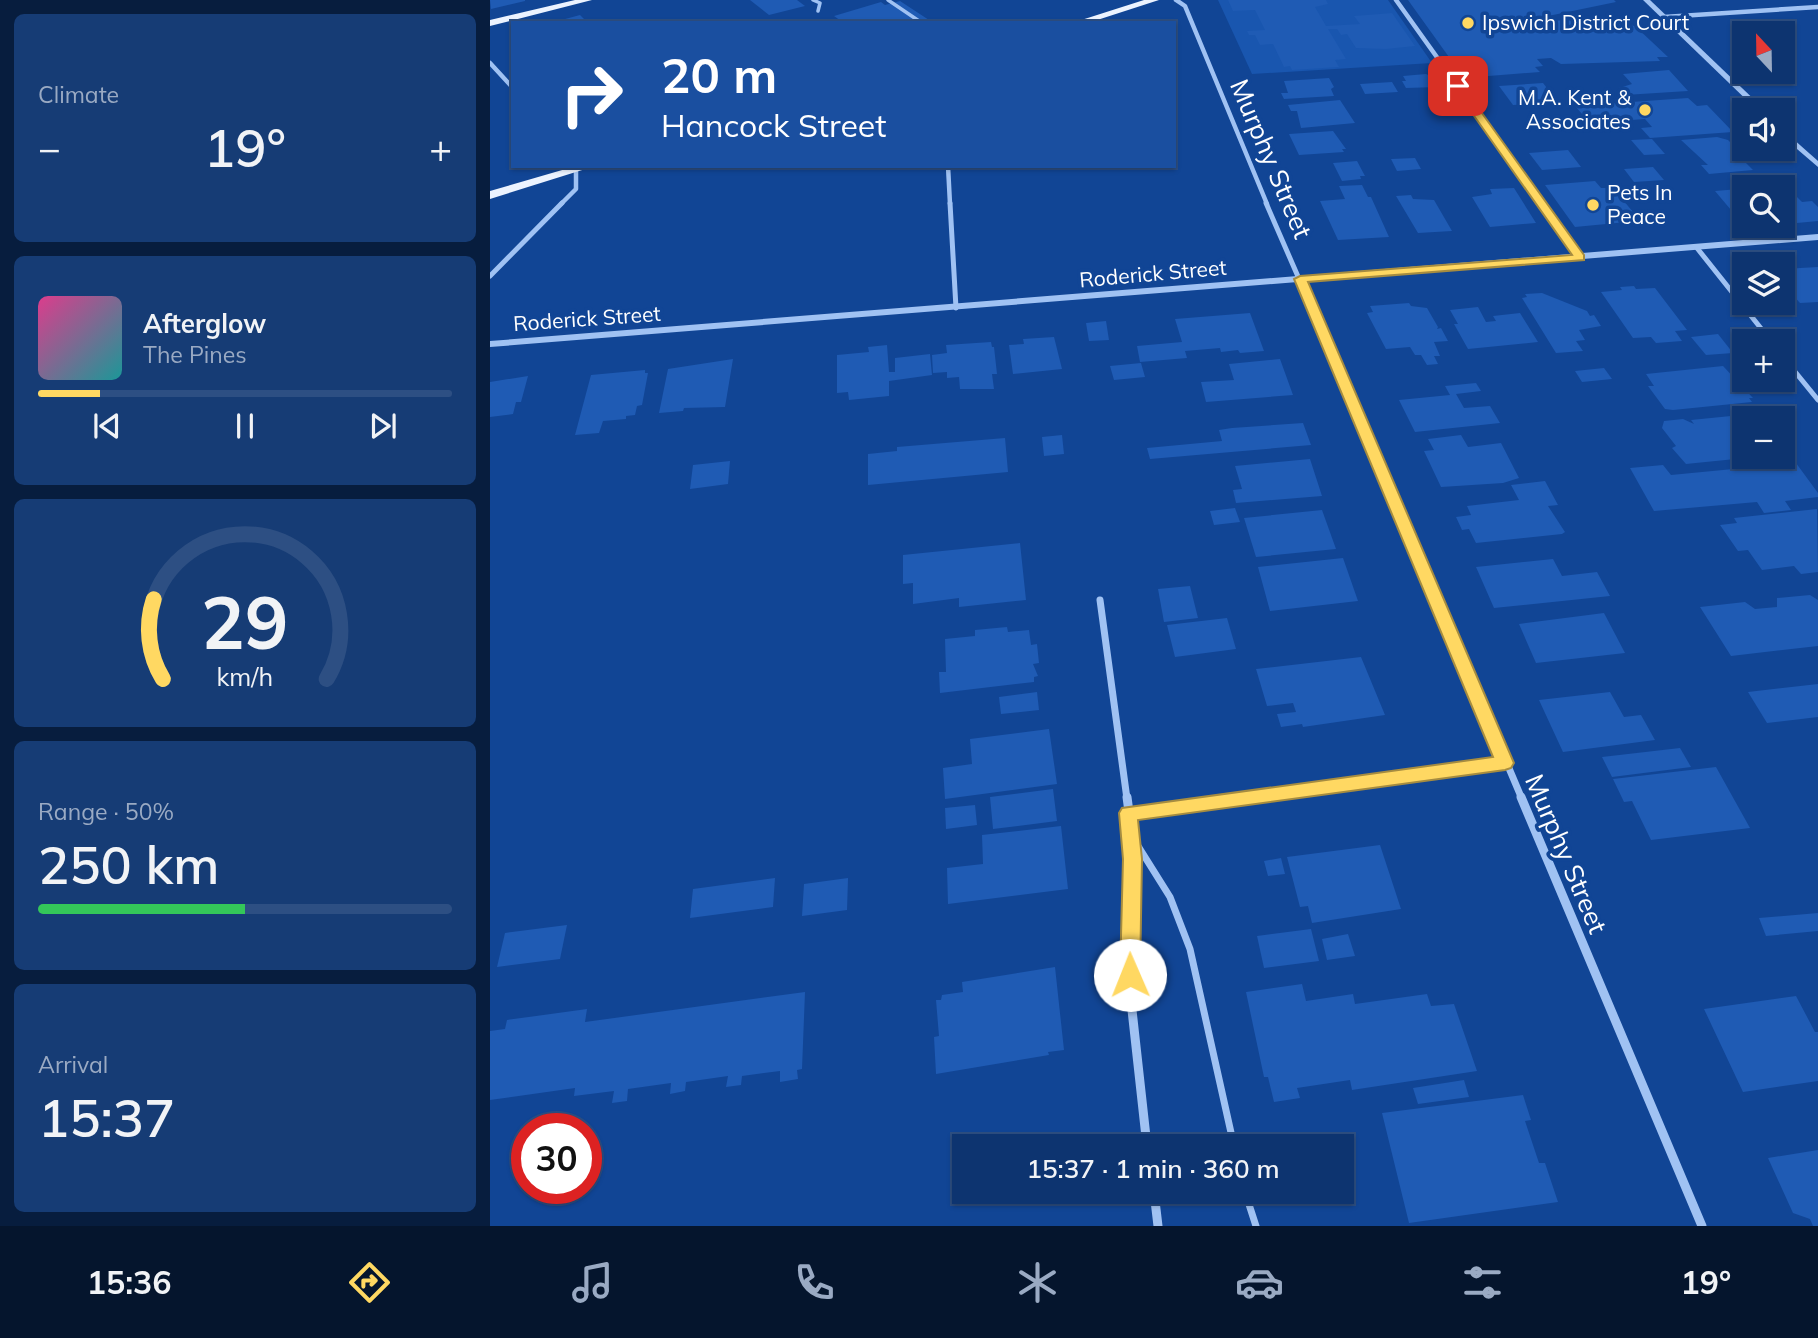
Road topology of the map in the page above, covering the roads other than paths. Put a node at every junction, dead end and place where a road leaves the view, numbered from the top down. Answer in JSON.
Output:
{"nodes":[{"id":1,"x":587,"y":0,"type":"edge"},
{"id":2,"x":813,"y":0,"type":"edge"},
{"id":3,"x":888,"y":0,"type":"edge"},
{"id":4,"x":1154,"y":0,"type":"edge"},
{"id":5,"x":1176,"y":0,"type":"edge"},
{"id":6,"x":1396,"y":0,"type":"edge"},
{"id":7,"x":1646,"y":0,"type":"edge"},
{"id":8,"x":822,"y":1,"type":"edge"},
{"id":9,"x":1818,"y":6,"type":"edge"},
{"id":10,"x":818,"y":11,"type":"dead end"},
{"id":11,"x":1664,"y":17,"type":"junction"},
{"id":12,"x":919,"y":21,"type":"edge"},
{"id":13,"x":1084,"y":21,"type":"edge"},
{"id":14,"x":490,"y":23,"type":"edge"},
{"id":15,"x":490,"y":64,"type":"edge"},
{"id":16,"x":511,"y":86,"type":"edge"},
{"id":17,"x":1748,"y":98,"type":"edge"},
{"id":18,"x":1795,"y":143,"type":"edge"},
{"id":19,"x":1818,"y":165,"type":"edge"},
{"id":20,"x":583,"y":168,"type":"edge"},
{"id":21,"x":948,"y":168,"type":"edge"},
{"id":22,"x":490,"y":195,"type":"edge"},
{"id":23,"x":1818,"y":237,"type":"edge"},
{"id":24,"x":1697,"y":248,"type":"junction"},
{"id":25,"x":1580,"y":258,"type":"junction"},
{"id":26,"x":490,"y":276,"type":"edge"},
{"id":27,"x":1300,"y":279,"type":"junction"},
{"id":28,"x":956,"y":308,"type":"junction"},
{"id":29,"x":1761,"y":329,"type":"edge"},
{"id":30,"x":490,"y":344,"type":"edge"},
{"id":31,"x":1795,"y":372,"type":"edge"},
{"id":32,"x":1818,"y":400,"type":"edge"},
{"id":33,"x":1100,"y":600,"type":"dead end"},
{"id":34,"x":1505,"y":763,"type":"junction"},
{"id":35,"x":1128,"y":813,"type":"junction"},
{"id":36,"x":1132,"y":835,"type":"junction"},
{"id":37,"x":1146,"y":1134,"type":"edge"},
{"id":38,"x":1231,"y":1134,"type":"edge"},
{"id":39,"x":1155,"y":1204,"type":"edge"},
{"id":40,"x":1249,"y":1204,"type":"edge"},
{"id":41,"x":1158,"y":1226,"type":"edge"},
{"id":42,"x":1256,"y":1226,"type":"edge"},
{"id":43,"x":1702,"y":1226,"type":"edge"}],
"edges":[{"from":1,"to":14,"type":"main road"},
{"from":2,"to":8,"type":"lane"},
{"from":3,"to":12,"type":"lane"},
{"from":4,"to":13,"type":"main road"},
{"from":5,"to":27,"type":"street","name":"Murphy Street"},
{"from":6,"to":25,"type":"street"},
{"from":7,"to":11,"type":"street"},
{"from":8,"to":10,"type":"lane"},
{"from":9,"to":11,"type":"street"},
{"from":11,"to":17,"type":"street"},
{"from":15,"to":16,"type":"street"},
{"from":18,"to":19,"type":"street"},
{"from":20,"to":22,"type":"main road"},
{"from":20,"to":26,"type":"street"},
{"from":21,"to":28,"type":"street"},
{"from":23,"to":24,"type":"street","name":"Roderick Street"},
{"from":24,"to":25,"type":"street","name":"Roderick Street"},
{"from":24,"to":29,"type":"street"},
{"from":25,"to":27,"type":"street","name":"Roderick Street"},
{"from":27,"to":28,"type":"street","name":"Roderick Street"},
{"from":27,"to":34,"type":"street","name":"Murphy Street"},
{"from":28,"to":30,"type":"street","name":"Roderick Street"},
{"from":31,"to":32,"type":"street"},
{"from":33,"to":35,"type":"street"},
{"from":34,"to":35,"type":"street"},
{"from":34,"to":43,"type":"street","name":"Murphy Street"},
{"from":35,"to":36,"type":"street"},
{"from":36,"to":37,"type":"street"},
{"from":36,"to":38,"type":"lane"},
{"from":39,"to":41,"type":"street"},
{"from":40,"to":42,"type":"lane"}]}
